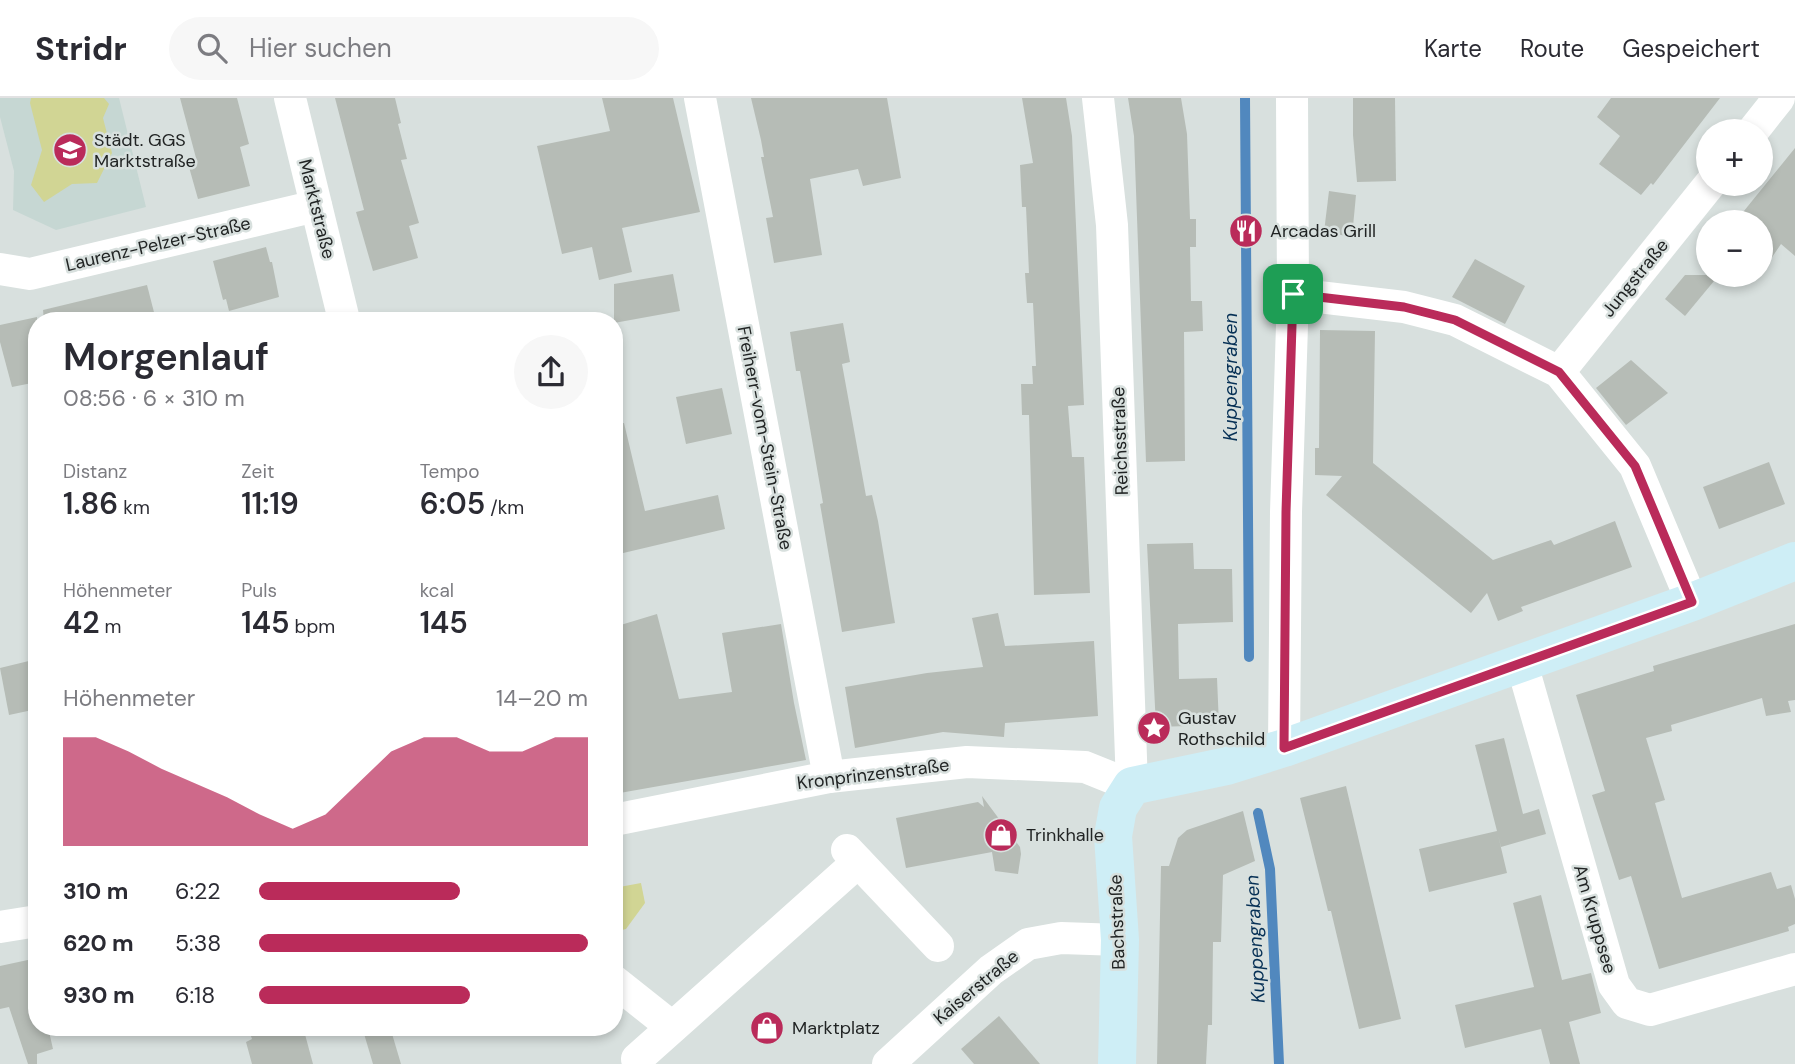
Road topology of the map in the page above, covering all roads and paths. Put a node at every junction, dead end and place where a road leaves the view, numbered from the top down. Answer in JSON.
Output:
{"nodes":[{"id":1,"x":290,"y":98,"type":"edge"},
{"id":2,"x":700,"y":98,"type":"edge"},
{"id":3,"x":1098,"y":98,"type":"edge"},
{"id":4,"x":1292,"y":98,"type":"edge"},
{"id":5,"x":1779,"y":98,"type":"edge"},
{"id":6,"x":1762,"y":119,"type":"edge"},
{"id":7,"x":1700,"y":196,"type":"edge"},
{"id":8,"x":316,"y":206,"type":"junction"},
{"id":9,"x":0,"y":269,"type":"edge"},
{"id":10,"x":1293,"y":294,"type":"junction"},
{"id":11,"x":342,"y":312,"type":"edge"},
{"id":12,"x":1559,"y":372,"type":"junction"},
{"id":13,"x":1795,"y":561,"type":"edge"},
{"id":14,"x":1692,"y":602,"type":"junction"},
{"id":15,"x":1522,"y":664,"type":"junction"},
{"id":16,"x":1284,"y":748,"type":"junction"},
{"id":17,"x":829,"y":777,"type":"junction"},
{"id":18,"x":1132,"y":786,"type":"junction"},
{"id":19,"x":623,"y":818,"type":"edge"},
{"id":20,"x":28,"y":922,"type":"edge"},
{"id":21,"x":0,"y":927,"type":"edge"},
{"id":22,"x":1120,"y":940,"type":"junction"},
{"id":23,"x":938,"y":946,"type":"dead end"},
{"id":24,"x":1795,"y":969,"type":"edge"},
{"id":25,"x":623,"y":988,"type":"edge"},
{"id":26,"x":672,"y":1027,"type":"junction"},
{"id":27,"x":637,"y":1059,"type":"dead end"},
{"id":28,"x":888,"y":1064,"type":"edge"},
{"id":29,"x":1117,"y":1064,"type":"edge"}],
"edges":[{"from":1,"to":8,"type":"street","name":"Marktstraße"},
{"from":2,"to":17,"type":"street","name":"Freiherr-vom-Stein-Straße"},
{"from":3,"to":18,"type":"street","name":"Reichsstraße"},
{"from":4,"to":10,"type":"street"},
{"from":5,"to":6,"type":"street"},
{"from":7,"to":12,"type":"street","name":"Jungstraße"},
{"from":8,"to":9,"type":"street","name":"Laurenz-Pelzer-Straße"},
{"from":8,"to":11,"type":"street","name":"Marktstraße"},
{"from":10,"to":12,"type":"street"},
{"from":10,"to":16,"type":"street"},
{"from":12,"to":14,"type":"street"},
{"from":13,"to":14,"type":"street"},
{"from":14,"to":15,"type":"street"},
{"from":15,"to":16,"type":"street"},
{"from":15,"to":24,"type":"street","name":"Am Kruppsee"},
{"from":16,"to":18,"type":"street"},
{"from":17,"to":18,"type":"street","name":"Kronprinzenstraße"},
{"from":17,"to":19,"type":"street","name":"Kronprinzenstraße"},
{"from":18,"to":22,"type":"street","name":"Bachstraße"},
{"from":20,"to":21,"type":"street"},
{"from":22,"to":28,"type":"street","name":"Kaiserstraße"},
{"from":22,"to":29,"type":"street","name":"Bachstraße"},
{"from":23,"to":26,"type":"street"},
{"from":25,"to":26,"type":"street"},
{"from":26,"to":27,"type":"street"}]}
